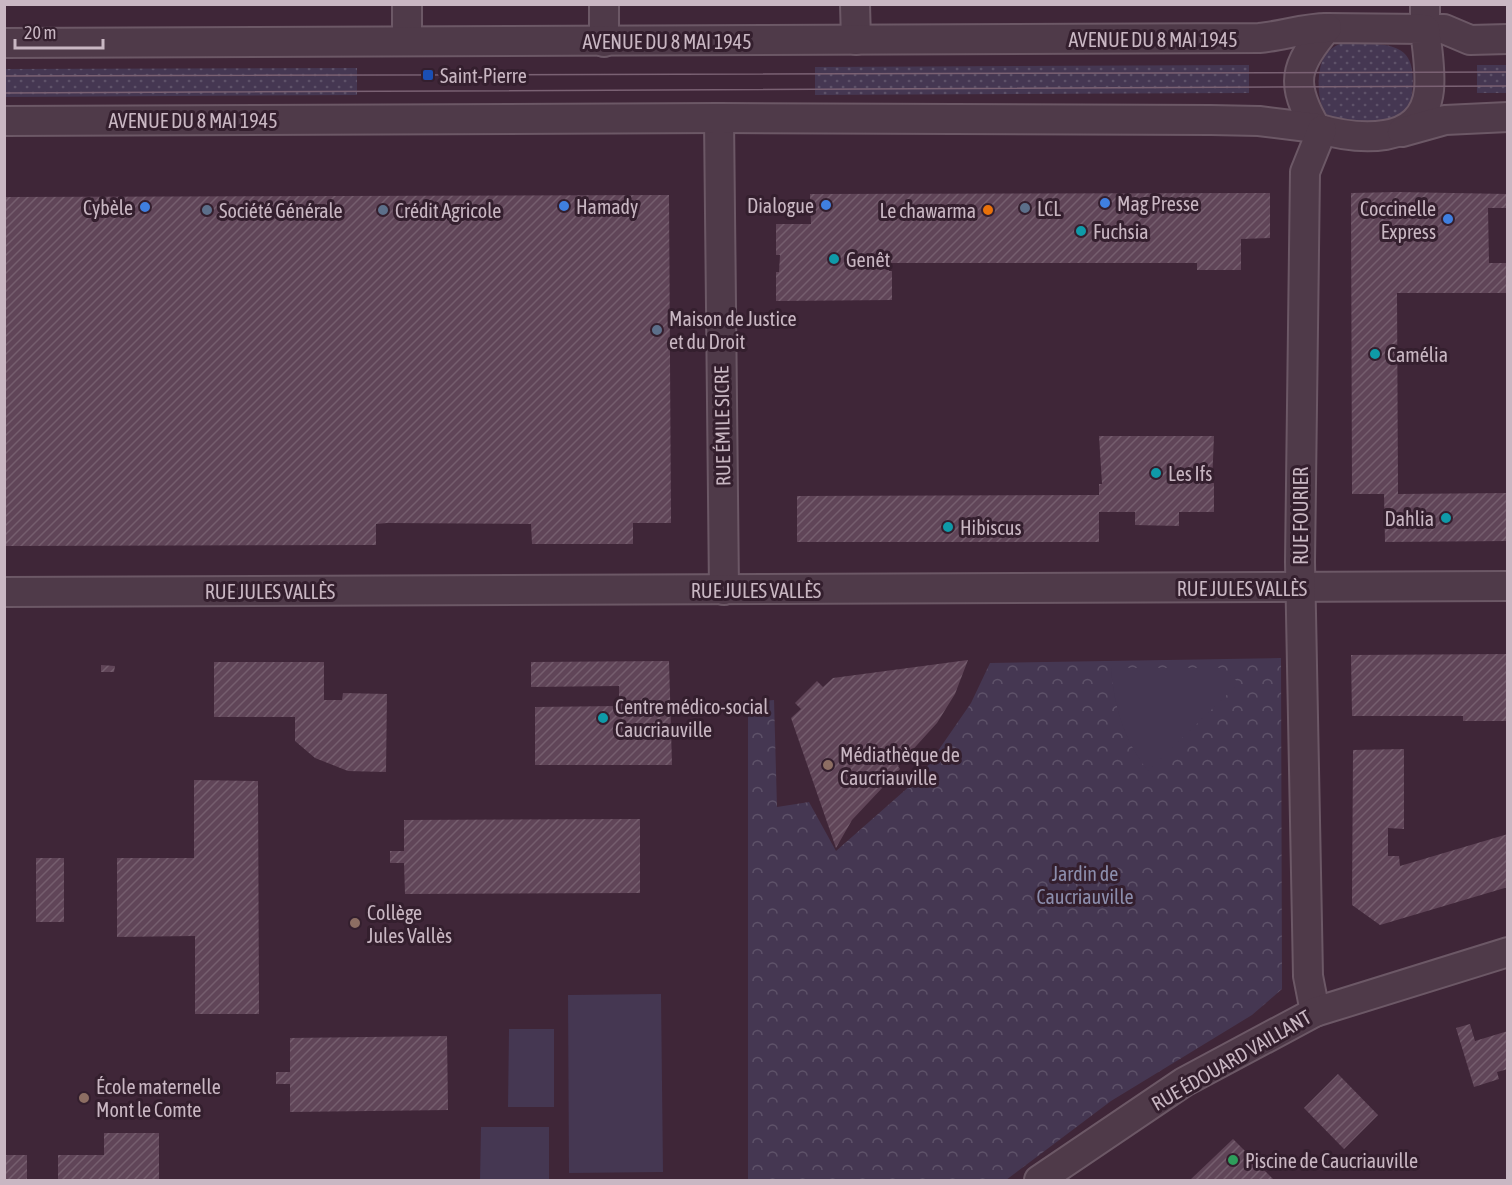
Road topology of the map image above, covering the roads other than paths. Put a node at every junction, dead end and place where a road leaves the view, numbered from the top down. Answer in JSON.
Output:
{"nodes":[{"id":1,"x":407,"y":4,"type":"edge"},
{"id":2,"x":603,"y":4,"type":"edge"},
{"id":3,"x":855,"y":4,"type":"edge"},
{"id":4,"x":1425,"y":17,"type":"edge"},
{"id":5,"x":1328,"y":28,"type":"junction"},
{"id":6,"x":1508,"y":39,"type":"edge"},
{"id":7,"x":407,"y":40,"type":"junction"},
{"id":8,"x":856,"y":40,"type":"junction"},
{"id":9,"x":604,"y":42,"type":"junction"},
{"id":10,"x":4,"y":43,"type":"edge"},
{"id":11,"x":1508,"y":117,"type":"edge"},
{"id":12,"x":719,"y":118,"type":"junction"},
{"id":13,"x":4,"y":122,"type":"edge"},
{"id":14,"x":1319,"y":129,"type":"junction"},
{"id":15,"x":1397,"y":134,"type":"junction"},
{"id":16,"x":1508,"y":586,"type":"edge"},
{"id":17,"x":1300,"y":588,"type":"junction"},
{"id":18,"x":724,"y":590,"type":"junction"},
{"id":19,"x":4,"y":592,"type":"edge"},
{"id":20,"x":1508,"y":952,"type":"edge"},
{"id":21,"x":1315,"y":1012,"type":"junction"},
{"id":22,"x":1039,"y":1180,"type":"edge"}],
"edges":[{"from":1,"to":7,"type":"street"},
{"from":2,"to":9,"type":"street"},
{"from":3,"to":8,"type":"street"},
{"from":4,"to":5,"type":"street"},
{"from":4,"to":6,"type":"street"},
{"from":4,"to":15,"type":"street"},
{"from":5,"to":8,"type":"street","name":"AVENUE DU 8 MAI 1945"},
{"from":5,"to":14,"type":"street"},
{"from":7,"to":9,"type":"street","name":"AVENUE DU 8 MAI 1945"},
{"from":7,"to":10,"type":"street","name":"AVENUE DU 8 MAI 1945"},
{"from":8,"to":9,"type":"street","name":"AVENUE DU 8 MAI 1945"},
{"from":11,"to":15,"type":"street"},
{"from":12,"to":13,"type":"street","name":"AVENUE DU 8 MAI 1945"},
{"from":12,"to":14,"type":"street","name":"AVENUE DU 8 MAI 1945"},
{"from":12,"to":18,"type":"street","name":"RUE ÉMILE SICRE"},
{"from":14,"to":15,"type":"street"},
{"from":14,"to":17,"type":"street","name":"RUE FOURIER"},
{"from":16,"to":17,"type":"street","name":"RUE JULES VALLÈS"},
{"from":17,"to":18,"type":"street","name":"RUE JULES VALLÈS"},
{"from":17,"to":21,"type":"street","name":"RUE FOURIER"},
{"from":18,"to":19,"type":"street","name":"RUE JULES VALLÈS"},
{"from":20,"to":21,"type":"street","name":"RUE ÉDOUARD VAILLANT"},
{"from":21,"to":22,"type":"street","name":"RUE ÉDOUARD VAILLANT"}]}
